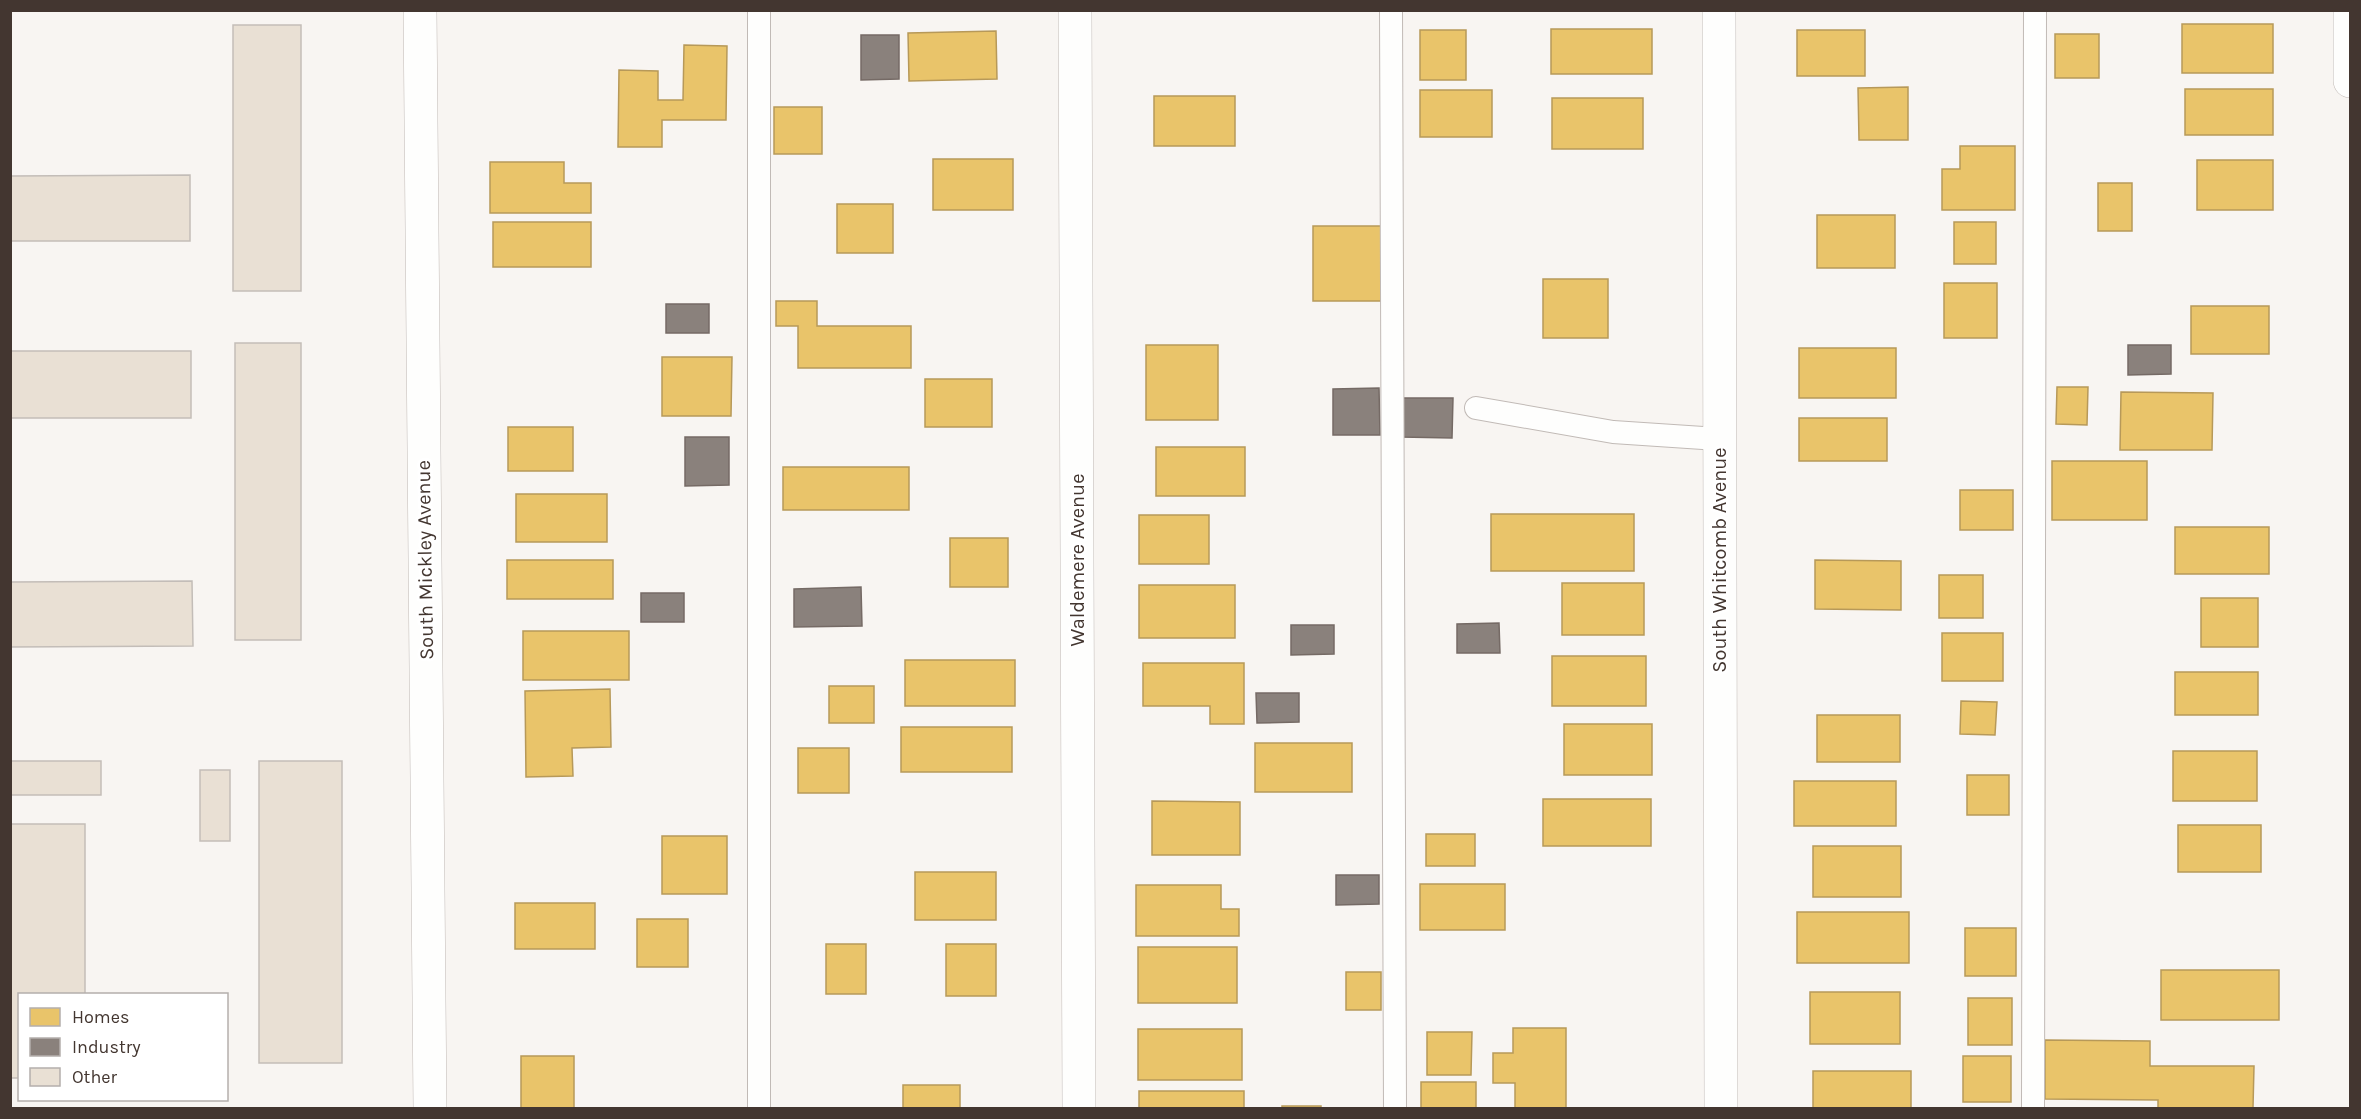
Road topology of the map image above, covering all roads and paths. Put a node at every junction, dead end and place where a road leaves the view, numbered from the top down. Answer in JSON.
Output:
{"nodes":[{"id":1,"x":420,"y":10,"type":"edge"},
{"id":2,"x":759,"y":10,"type":"edge"},
{"id":3,"x":1075,"y":10,"type":"edge"},
{"id":4,"x":1391,"y":10,"type":"edge"},
{"id":5,"x":1719,"y":10,"type":"edge"},
{"id":6,"x":2035,"y":10,"type":"edge"},
{"id":7,"x":2350,"y":10,"type":"edge"},
{"id":8,"x":2350,"y":81,"type":"edge"},
{"id":9,"x":1476,"y":408,"type":"dead end"},
{"id":10,"x":1718,"y":439,"type":"junction"},
{"id":11,"x":430,"y":1108,"type":"edge"},
{"id":12,"x":759,"y":1108,"type":"edge"},
{"id":13,"x":1079,"y":1108,"type":"edge"},
{"id":14,"x":1395,"y":1108,"type":"edge"},
{"id":15,"x":1721,"y":1108,"type":"edge"},
{"id":16,"x":2033,"y":1108,"type":"edge"}],
"edges":[{"from":1,"to":11,"type":"street","name":"South Mickley Avenue"},
{"from":2,"to":12,"type":"lane"},
{"from":3,"to":13,"type":"street","name":"Waldemere Avenue"},
{"from":4,"to":14,"type":"lane"},
{"from":5,"to":10,"type":"street","name":"South Whitcomb Avenue"},
{"from":6,"to":16,"type":"lane"},
{"from":7,"to":8,"type":"street"},
{"from":9,"to":10,"type":"lane"},
{"from":10,"to":15,"type":"street","name":"South Whitcomb Avenue"}]}
